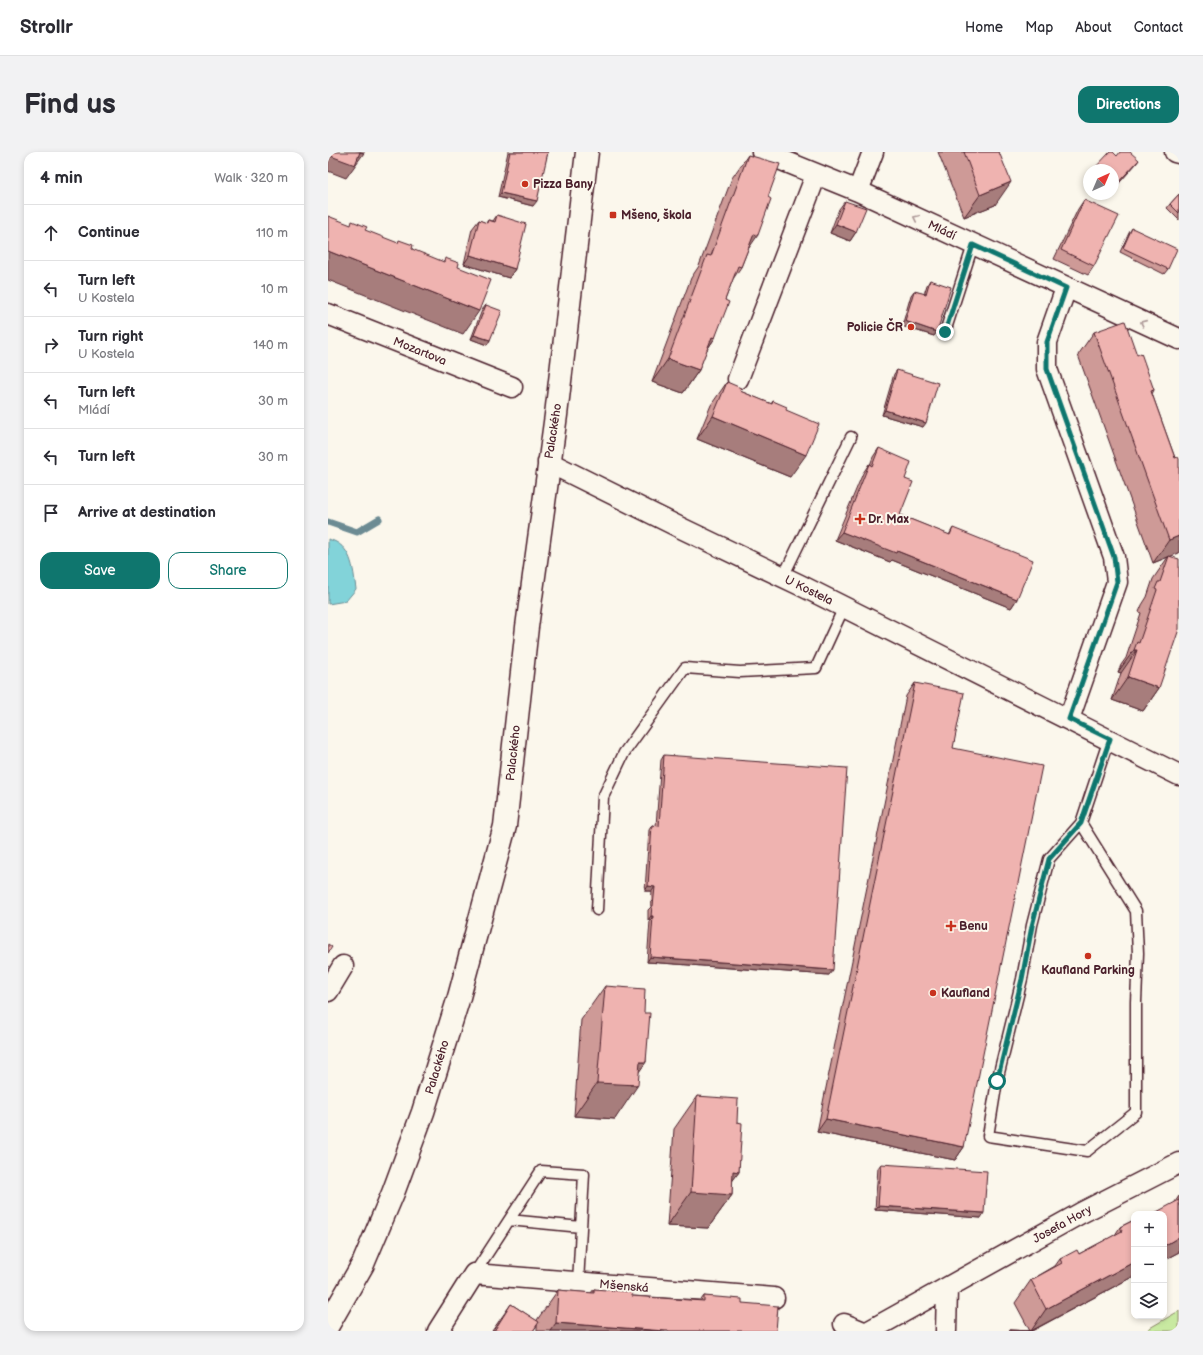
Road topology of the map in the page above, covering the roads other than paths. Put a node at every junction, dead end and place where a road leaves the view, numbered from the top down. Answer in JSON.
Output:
{"nodes":[{"id":1,"x":588,"y":152,"type":"edge"},
{"id":2,"x":762,"y":152,"type":"edge"},
{"id":3,"x":873,"y":152,"type":"edge"},
{"id":4,"x":1176,"y":152,"type":"edge"},
{"id":5,"x":1179,"y":153,"type":"edge"},
{"id":6,"x":816,"y":175,"type":"junction"},
{"id":7,"x":858,"y":191,"type":"junction"},
{"id":8,"x":973,"y":245,"type":"junction"},
{"id":9,"x":1066,"y":288,"type":"junction"},
{"id":10,"x":328,"y":314,"type":"edge"},
{"id":11,"x":945,"y":332,"type":"dead end"},
{"id":12,"x":1179,"y":339,"type":"edge"},
{"id":13,"x":738,"y":379,"type":"dead end"},
{"id":14,"x":512,"y":387,"type":"dead end"},
{"id":15,"x":850,"y":437,"type":"dead end"},
{"id":16,"x":548,"y":462,"type":"junction"},
{"id":17,"x":783,"y":577,"type":"junction"},
{"id":18,"x":844,"y":607,"type":"junction"},
{"id":19,"x":1069,"y":719,"type":"junction"},
{"id":20,"x":1110,"y":739,"type":"junction"},
{"id":21,"x":1179,"y":775,"type":"edge"},
{"id":22,"x":1081,"y":823,"type":"junction"},
{"id":23,"x":597,"y":910,"type":"dead end"},
{"id":24,"x":343,"y":966,"type":"dead end"},
{"id":25,"x":328,"y":992,"type":"edge"},
{"id":26,"x":1179,"y":1163,"type":"edge"},
{"id":27,"x":509,"y":1220,"type":"junction"},
{"id":28,"x":581,"y":1227,"type":"junction"},
{"id":29,"x":474,"y":1274,"type":"junction"},
{"id":30,"x":578,"y":1283,"type":"junction"},
{"id":31,"x":947,"y":1289,"type":"junction"},
{"id":32,"x":774,"y":1298,"type":"dead end"},
{"id":33,"x":328,"y":1325,"type":"edge"},
{"id":34,"x":438,"y":1331,"type":"edge"},
{"id":35,"x":869,"y":1331,"type":"edge"},
{"id":36,"x":946,"y":1331,"type":"edge"}],
"edges":[{"from":1,"to":16,"type":"street","name":"Palackého"},
{"from":2,"to":6,"type":"street","name":"Mládí"},
{"from":3,"to":7,"type":"street"},
{"from":4,"to":5,"type":"street"},
{"from":6,"to":7,"type":"street","name":"Mládí"},
{"from":6,"to":13,"type":"street"},
{"from":8,"to":7,"type":"street","name":"Mládí","one_way":true},
{"from":8,"to":9,"type":"street","name":"Mládí"},
{"from":8,"to":11,"type":"lane"},
{"from":12,"to":9,"type":"street","name":"Mládí","one_way":true},
{"from":9,"to":19,"type":"street"},
{"from":10,"to":14,"type":"street","name":"Mozartova"},
{"from":15,"to":17,"type":"lane"},
{"from":16,"to":17,"type":"street","name":"U Kostela"},
{"from":16,"to":33,"type":"street","name":"Palackého"},
{"from":17,"to":18,"type":"street","name":"U Kostela"},
{"from":18,"to":19,"type":"street","name":"U Kostela"},
{"from":18,"to":23,"type":"lane"},
{"from":19,"to":20,"type":"street","name":"U Kostela"},
{"from":20,"to":21,"type":"street","name":"U Kostela"},
{"from":20,"to":22,"type":"lane"},
{"from":22,"to":22,"type":"lane"},
{"from":24,"to":25,"type":"street"},
{"from":26,"to":31,"type":"street","name":"Josefa Hory"},
{"from":27,"to":28,"type":"lane"},
{"from":27,"to":28,"type":"lane"},
{"from":27,"to":29,"type":"lane"},
{"from":28,"to":30,"type":"lane"},
{"from":29,"to":30,"type":"street","name":"Mšenská"},
{"from":29,"to":34,"type":"street"},
{"from":30,"to":32,"type":"street","name":"Mšenská"},
{"from":31,"to":35,"type":"street","name":"Josefa Hory"},
{"from":31,"to":36,"type":"street"}]}
